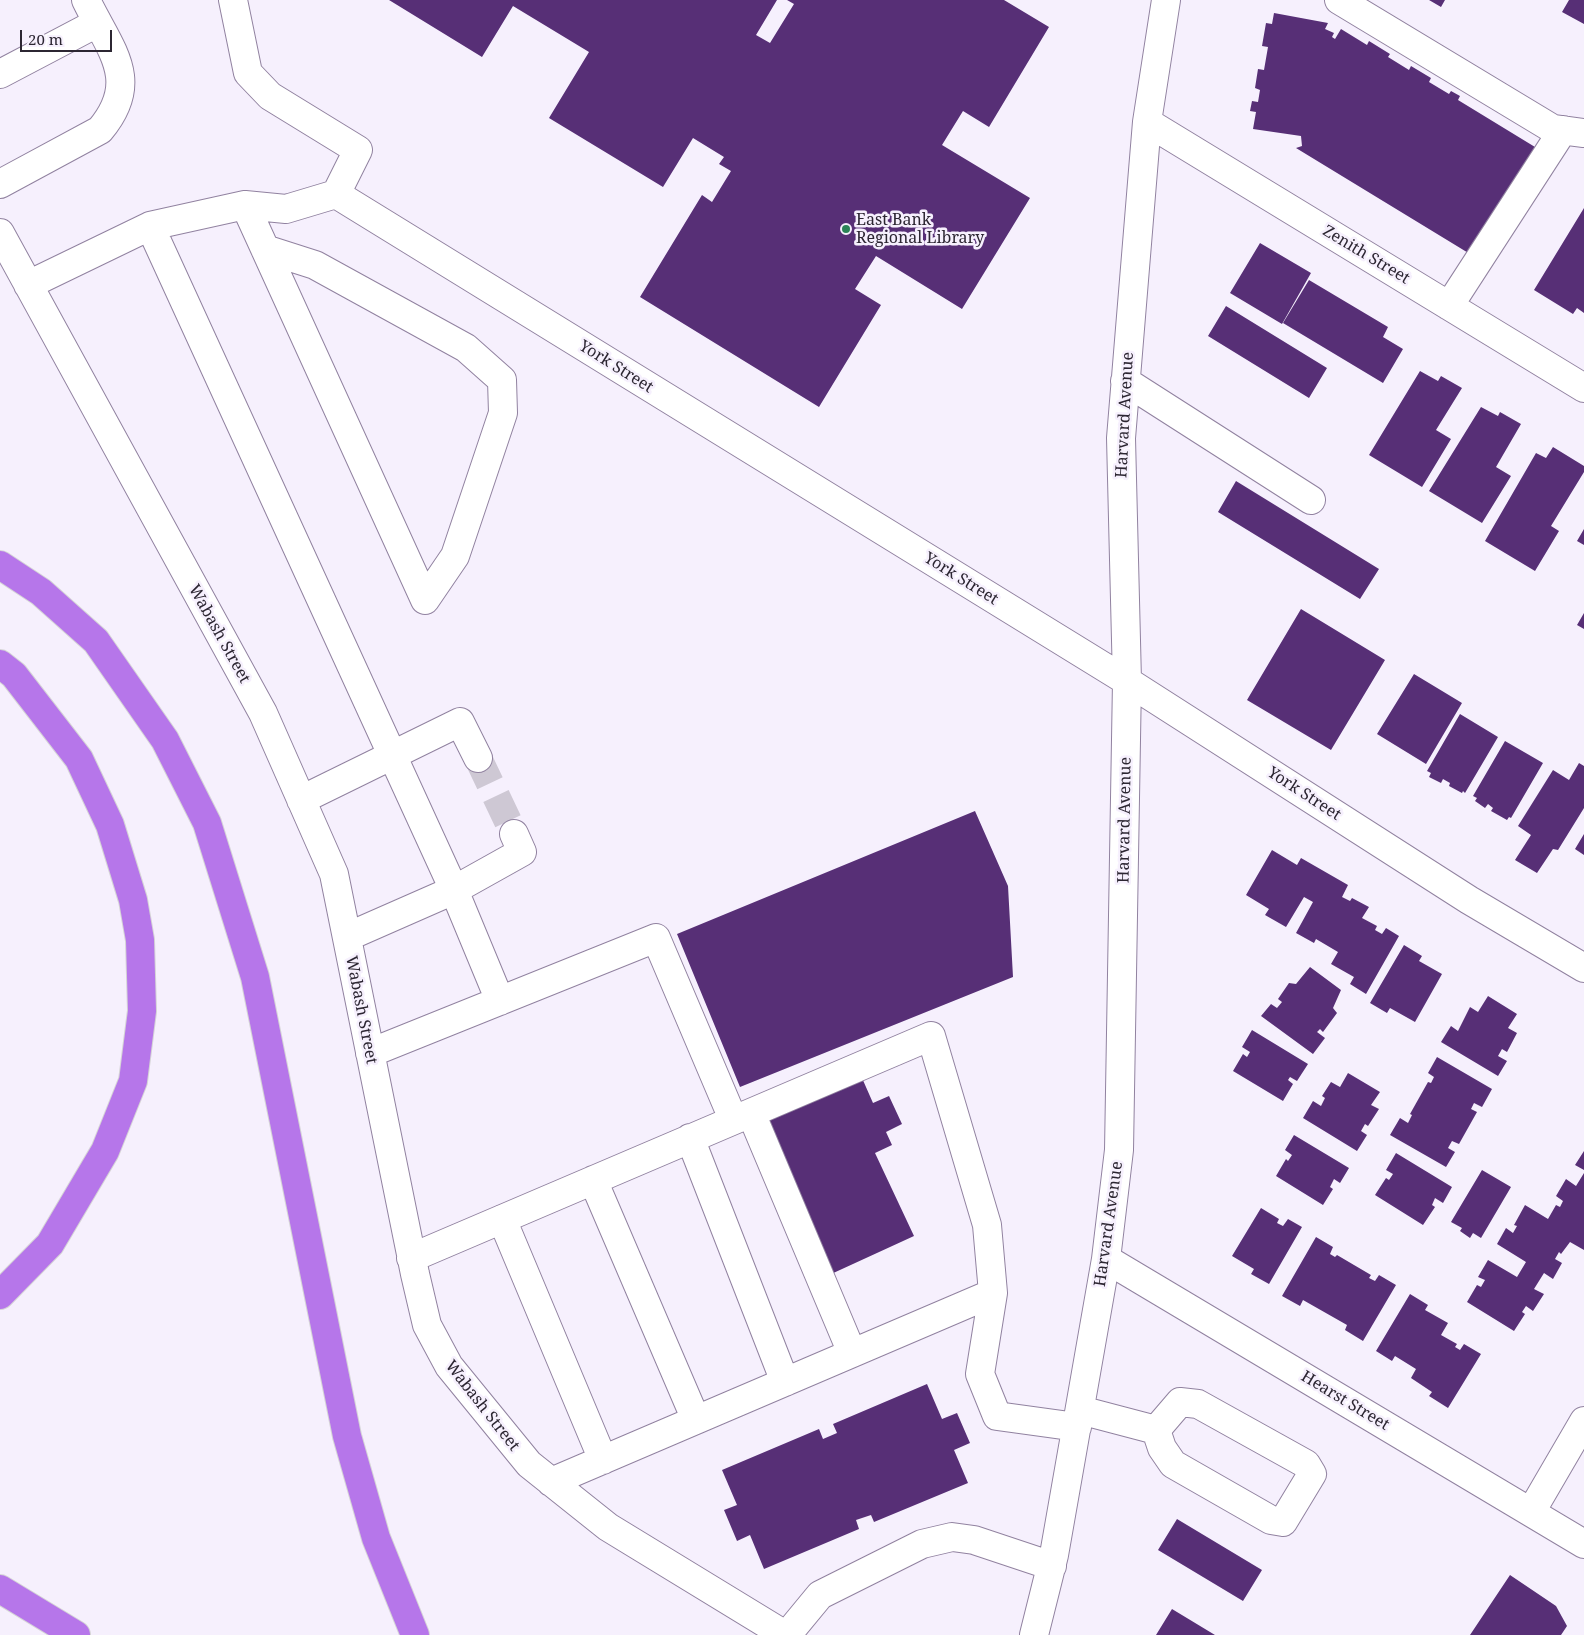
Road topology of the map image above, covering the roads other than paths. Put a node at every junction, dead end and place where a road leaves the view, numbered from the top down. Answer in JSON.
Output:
{"nodes":[{"id":1,"x":233,"y":0,"type":"edge"},
{"id":2,"x":1166,"y":0,"type":"edge"},
{"id":3,"x":1339,"y":0,"type":"edge"},
{"id":4,"x":92,"y":12,"type":"edge"},
{"id":5,"x":0,"y":74,"type":"edge"},
{"id":6,"x":1147,"y":122,"type":"junction"},
{"id":7,"x":1574,"y":132,"type":"edge"},
{"id":8,"x":0,"y":184,"type":"edge"},
{"id":9,"x":336,"y":194,"type":"junction"},
{"id":10,"x":246,"y":205,"type":"junction"},
{"id":11,"x":150,"y":226,"type":"junction"},
{"id":12,"x":0,"y":233,"type":"edge"},
{"id":13,"x":266,"y":249,"type":"junction"},
{"id":14,"x":28,"y":285,"type":"junction"},
{"id":15,"x":1449,"y":306,"type":"junction"},
{"id":16,"x":1125,"y":381,"type":"junction"},
{"id":17,"x":1584,"y":388,"type":"edge"},
{"id":18,"x":1311,"y":500,"type":"dead end"},
{"id":19,"x":0,"y":565,"type":"edge"},
{"id":20,"x":0,"y":664,"type":"edge"},
{"id":21,"x":1127,"y":681,"type":"junction"},
{"id":22,"x":392,"y":756,"type":"junction"},
{"id":23,"x":478,"y":758,"type":"tunnel mouth"},
{"id":24,"x":301,"y":800,"type":"junction"},
{"id":25,"x":514,"y":834,"type":"tunnel mouth"},
{"id":26,"x":454,"y":890,"type":"junction"},
{"id":27,"x":347,"y":938,"type":"junction"},
{"id":28,"x":1584,"y":968,"type":"edge"},
{"id":29,"x":500,"y":1001,"type":"junction"},
{"id":30,"x":370,"y":1053,"type":"junction"},
{"id":31,"x":742,"y":1116,"type":"junction"},
{"id":32,"x":690,"y":1138,"type":"junction"},
{"id":33,"x":594,"y":1180,"type":"junction"},
{"id":34,"x":502,"y":1219,"type":"junction"},
{"id":35,"x":411,"y":1258,"type":"junction"},
{"id":36,"x":1106,"y":1259,"type":"junction"},
{"id":37,"x":993,"y":1293,"type":"junction"},
{"id":38,"x":0,"y":1295,"type":"edge"},
{"id":39,"x":852,"y":1353,"type":"junction"},
{"id":40,"x":785,"y":1382,"type":"junction"},
{"id":41,"x":1078,"y":1418,"type":"junction"},
{"id":42,"x":696,"y":1420,"type":"junction"},
{"id":43,"x":1584,"y":1421,"type":"edge"},
{"id":44,"x":1156,"y":1430,"type":"junction"},
{"id":45,"x":603,"y":1460,"type":"junction"},
{"id":46,"x":551,"y":1482,"type":"junction"},
{"id":47,"x":1531,"y":1512,"type":"junction"},
{"id":48,"x":1584,"y":1544,"type":"edge"},
{"id":49,"x":1052,"y":1566,"type":"junction"},
{"id":50,"x":0,"y":1589,"type":"edge"},
{"id":51,"x":76,"y":1635,"type":"edge"},
{"id":52,"x":415,"y":1635,"type":"edge"},
{"id":53,"x":786,"y":1635,"type":"edge"},
{"id":54,"x":1034,"y":1635,"type":"edge"}],
"edges":[{"from":1,"to":9,"type":"street"},
{"from":2,"to":6,"type":"street","name":"Harvard Avenue"},
{"from":3,"to":7,"type":"street"},
{"from":4,"to":5,"type":"street"},
{"from":4,"to":8,"type":"street"},
{"from":6,"to":15,"type":"street","name":"Zenith Street"},
{"from":6,"to":16,"type":"street","name":"Harvard Avenue"},
{"from":7,"to":15,"type":"street"},
{"from":9,"to":10,"type":"street"},
{"from":9,"to":21,"type":"street","name":"York Street"},
{"from":10,"to":11,"type":"street"},
{"from":10,"to":13,"type":"street"},
{"from":11,"to":14,"type":"street"},
{"from":11,"to":22,"type":"street"},
{"from":12,"to":14,"type":"street","name":"Wabash Street"},
{"from":13,"to":13,"type":"street"},
{"from":14,"to":24,"type":"street","name":"Wabash Street"},
{"from":15,"to":17,"type":"street","name":"Zenith Street"},
{"from":16,"to":18,"type":"street"},
{"from":16,"to":21,"type":"street","name":"Harvard Avenue"},
{"from":19,"to":52,"type":"highway"},
{"from":20,"to":38,"type":"highway"},
{"from":21,"to":28,"type":"street","name":"York Street"},
{"from":21,"to":36,"type":"street","name":"Harvard Avenue"},
{"from":22,"to":23,"type":"street"},
{"from":22,"to":24,"type":"street"},
{"from":22,"to":26,"type":"street"},
{"from":24,"to":27,"type":"street","name":"Wabash Street"},
{"from":25,"to":26,"type":"street"},
{"from":26,"to":27,"type":"street"},
{"from":26,"to":29,"type":"street"},
{"from":27,"to":30,"type":"street","name":"Wabash Street"},
{"from":29,"to":30,"type":"street"},
{"from":29,"to":31,"type":"street"},
{"from":30,"to":35,"type":"street","name":"Wabash Street"},
{"from":31,"to":32,"type":"street"},
{"from":31,"to":37,"type":"street"},
{"from":31,"to":39,"type":"street"},
{"from":32,"to":33,"type":"street"},
{"from":32,"to":40,"type":"street"},
{"from":33,"to":34,"type":"street"},
{"from":33,"to":42,"type":"street"},
{"from":34,"to":35,"type":"street"},
{"from":34,"to":45,"type":"street"},
{"from":35,"to":46,"type":"street","name":"Wabash Street"},
{"from":36,"to":41,"type":"street","name":"Harvard Avenue"},
{"from":36,"to":47,"type":"street","name":"Hearst Street"},
{"from":37,"to":39,"type":"street"},
{"from":37,"to":41,"type":"street"},
{"from":39,"to":40,"type":"street"},
{"from":40,"to":42,"type":"street"},
{"from":41,"to":44,"type":"street"},
{"from":41,"to":49,"type":"street","name":"Harvard Avenue"},
{"from":42,"to":45,"type":"street"},
{"from":43,"to":47,"type":"street"},
{"from":44,"to":44,"type":"street"},
{"from":45,"to":46,"type":"street"},
{"from":46,"to":53,"type":"street","name":"Wabash Street"},
{"from":47,"to":48,"type":"street","name":"Hearst Street"},
{"from":49,"to":53,"type":"street"},
{"from":49,"to":54,"type":"street","name":"Harvard Avenue"},
{"from":50,"to":51,"type":"highway"}]}
